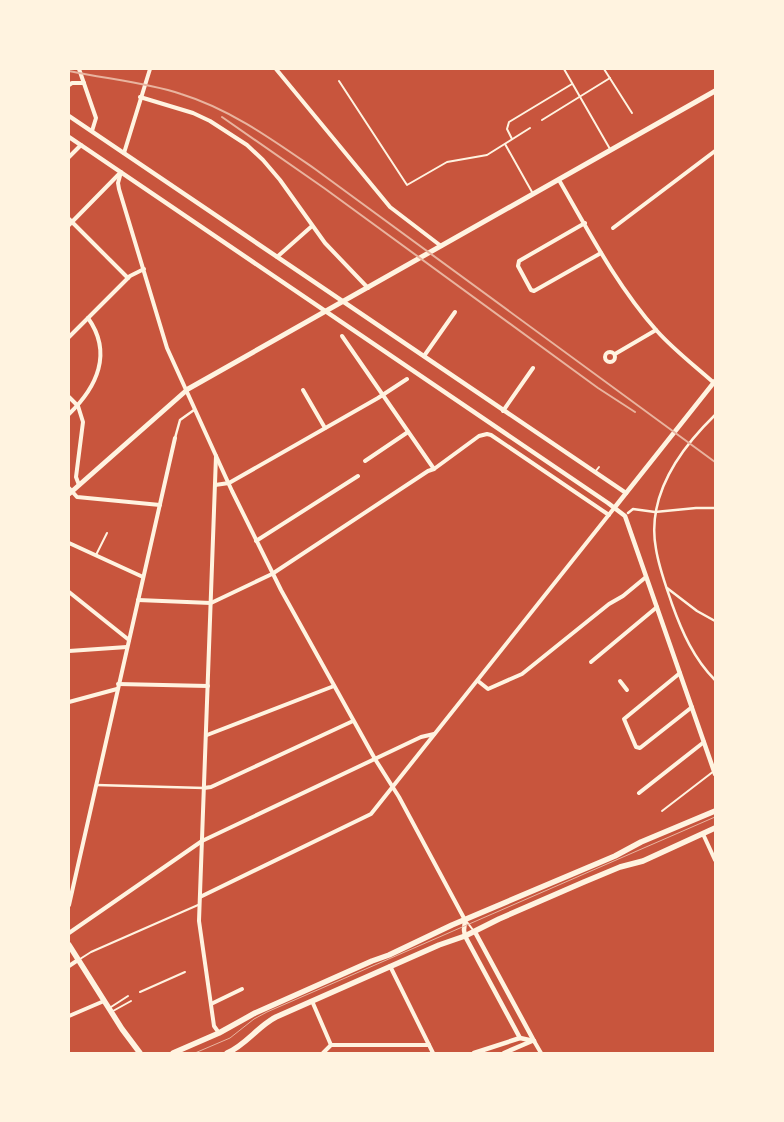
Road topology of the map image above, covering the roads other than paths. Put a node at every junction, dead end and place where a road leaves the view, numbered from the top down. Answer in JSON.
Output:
{"nodes":[{"id":1,"x":79,"y":69,"type":"edge"},
{"id":2,"x":150,"y":69,"type":"edge"},
{"id":3,"x":276,"y":69,"type":"edge"},
{"id":4,"x":564,"y":69,"type":"edge"},
{"id":5,"x":604,"y":69,"type":"edge"},
{"id":6,"x":610,"y":78,"type":"junction"},
{"id":7,"x":339,"y":81,"type":"dead end"},
{"id":8,"x":84,"y":83,"type":"junction"},
{"id":9,"x":572,"y":84,"type":"junction"},
{"id":10,"x":69,"y":85,"type":"edge"},
{"id":11,"x":715,"y":92,"type":"edge"},
{"id":12,"x":580,"y":96,"type":"junction"},
{"id":13,"x":140,"y":98,"type":"junction"},
{"id":14,"x":632,"y":113,"type":"dead end"},
{"id":15,"x":69,"y":116,"type":"edge"},
{"id":16,"x":542,"y":120,"type":"dead end"},
{"id":17,"x":530,"y":128,"type":"dead end"},
{"id":18,"x":92,"y":131,"type":"junction"},
{"id":19,"x":69,"y":137,"type":"edge"},
{"id":20,"x":512,"y":139,"type":"junction"},
{"id":21,"x":505,"y":144,"type":"junction"},
{"id":22,"x":81,"y":145,"type":"junction"},
{"id":23,"x":611,"y":150,"type":"junction"},
{"id":24,"x":715,"y":151,"type":"edge"},
{"id":25,"x":124,"y":154,"type":"junction"},
{"id":26,"x":69,"y":157,"type":"edge"},
{"id":27,"x":121,"y":172,"type":"junction"},
{"id":28,"x":559,"y":180,"type":"junction"},
{"id":29,"x":534,"y":194,"type":"junction"},
{"id":30,"x":70,"y":222,"type":"edge"},
{"id":31,"x":584,"y":224,"type":"junction"},
{"id":32,"x":312,"y":226,"type":"junction"},
{"id":33,"x":613,"y":228,"type":"dead end"},
{"id":34,"x":441,"y":246,"type":"junction"},
{"id":35,"x":602,"y":253,"type":"junction"},
{"id":36,"x":277,"y":257,"type":"junction"},
{"id":37,"x":144,"y":269,"type":"junction"},
{"id":38,"x":128,"y":278,"type":"junction"},
{"id":39,"x":368,"y":288,"type":"junction"},
{"id":40,"x":344,"y":302,"type":"junction"},
{"id":41,"x":327,"y":311,"type":"junction"},
{"id":42,"x":455,"y":312,"type":"dead end"},
{"id":43,"x":88,"y":318,"type":"junction"},
{"id":44,"x":656,"y":330,"type":"junction"},
{"id":45,"x":342,"y":336,"type":"dead end"},
{"id":46,"x":69,"y":337,"type":"edge"},
{"id":47,"x":614,"y":354,"type":"dead end"},
{"id":48,"x":424,"y":356,"type":"junction"},
{"id":49,"x":533,"y":368,"type":"dead end"},
{"id":50,"x":407,"y":379,"type":"dead end"},
{"id":51,"x":715,"y":382,"type":"edge"},
{"id":52,"x":303,"y":390,"type":"dead end"},
{"id":53,"x":186,"y":391,"type":"junction"},
{"id":54,"x":382,"y":396,"type":"junction"},
{"id":55,"x":69,"y":397,"type":"edge"},
{"id":56,"x":78,"y":405,"type":"junction"},
{"id":57,"x":194,"y":410,"type":"junction"},
{"id":58,"x":504,"y":411,"type":"junction"},
{"id":59,"x":69,"y":414,"type":"edge"},
{"id":60,"x":715,"y":415,"type":"edge"},
{"id":61,"x":325,"y":428,"type":"junction"},
{"id":62,"x":408,"y":432,"type":"junction"},
{"id":63,"x":175,"y":438,"type":"joint"},
{"id":64,"x":216,"y":454,"type":"junction"},
{"id":65,"x":365,"y":461,"type":"dead end"},
{"id":66,"x":434,"y":469,"type":"junction"},
{"id":67,"x":358,"y":476,"type":"dead end"},
{"id":68,"x":229,"y":484,"type":"junction"},
{"id":69,"x":79,"y":485,"type":"junction"},
{"id":70,"x":215,"y":485,"type":"junction"},
{"id":71,"x":70,"y":491,"type":"edge"},
{"id":72,"x":626,"y":493,"type":"junction"},
{"id":73,"x":160,"y":505,"type":"junction"},
{"id":74,"x":615,"y":507,"type":"junction"},
{"id":75,"x":715,"y":508,"type":"edge"},
{"id":76,"x":655,"y":512,"type":"junction"},
{"id":77,"x":628,"y":513,"type":"dead end"},
{"id":78,"x":609,"y":515,"type":"junction"},
{"id":79,"x":106,"y":533,"type":"dead end"},
{"id":80,"x":256,"y":541,"type":"junction"},
{"id":81,"x":69,"y":543,"type":"edge"},
{"id":82,"x":96,"y":556,"type":"junction"},
{"id":83,"x":272,"y":574,"type":"junction"},
{"id":84,"x":646,"y":576,"type":"junction"},
{"id":85,"x":143,"y":577,"type":"junction"},
{"id":86,"x":666,"y":587,"type":"junction"},
{"id":87,"x":69,"y":592,"type":"edge"},
{"id":88,"x":138,"y":600,"type":"junction"},
{"id":89,"x":211,"y":603,"type":"junction"},
{"id":90,"x":657,"y":607,"type":"junction"},
{"id":91,"x":715,"y":621,"type":"edge"},
{"id":92,"x":129,"y":640,"type":"junction"},
{"id":93,"x":127,"y":647,"type":"junction"},
{"id":94,"x":69,"y":651,"type":"edge"},
{"id":95,"x":591,"y":662,"type":"dead end"},
{"id":96,"x":680,"y":672,"type":"junction"},
{"id":97,"x":715,"y":680,"type":"edge"},
{"id":98,"x":478,"y":681,"type":"junction"},
{"id":99,"x":620,"y":681,"type":"dead end"},
{"id":100,"x":118,"y":686,"type":"junction"},
{"id":101,"x":208,"y":686,"type":"junction"},
{"id":102,"x":334,"y":686,"type":"junction"},
{"id":103,"x":627,"y":690,"type":"dead end"},
{"id":104,"x":69,"y":702,"type":"edge"},
{"id":105,"x":692,"y":707,"type":"junction"},
{"id":106,"x":353,"y":721,"type":"junction"},
{"id":107,"x":434,"y":734,"type":"junction"},
{"id":108,"x":207,"y":735,"type":"junction"},
{"id":109,"x":704,"y":742,"type":"junction"},
{"id":110,"x":375,"y":759,"type":"junction"},
{"id":111,"x":715,"y":772,"type":"edge"},
{"id":112,"x":96,"y":785,"type":"junction"},
{"id":113,"x":204,"y":788,"type":"junction"},
{"id":114,"x":393,"y":788,"type":"junction"},
{"id":115,"x":639,"y":793,"type":"dead end"},
{"id":116,"x":662,"y":811,"type":"dead end"},
{"id":117,"x":715,"y":811,"type":"edge"},
{"id":118,"x":715,"y":828,"type":"edge"},
{"id":119,"x":703,"y":834,"type":"junction"},
{"id":120,"x":202,"y":841,"type":"junction"},
{"id":121,"x":715,"y":860,"type":"edge"},
{"id":122,"x":200,"y":897,"type":"junction"},
{"id":123,"x":69,"y":904,"type":"edge"},
{"id":124,"x":200,"y":904,"type":"junction"},
{"id":125,"x":465,"y":920,"type":"junction"},
{"id":126,"x":69,"y":932,"type":"edge"},
{"id":127,"x":474,"y":932,"type":"junction"},
{"id":128,"x":465,"y":936,"type":"junction"},
{"id":129,"x":69,"y":945,"type":"edge"},
{"id":130,"x":78,"y":960,"type":"junction"},
{"id":131,"x":69,"y":966,"type":"edge"},
{"id":132,"x":390,"y":966,"type":"junction"},
{"id":133,"x":185,"y":972,"type":"dead end"},
{"id":134,"x":242,"y":989,"type":"dead end"},
{"id":135,"x":140,"y":992,"type":"dead end"},
{"id":136,"x":128,"y":996,"type":"dead end"},
{"id":137,"x":104,"y":1000,"type":"junction"},
{"id":138,"x":131,"y":1001,"type":"dead end"},
{"id":139,"x":312,"y":1001,"type":"junction"},
{"id":140,"x":211,"y":1004,"type":"junction"},
{"id":141,"x":110,"y":1010,"type":"junction"},
{"id":142,"x":69,"y":1016,"type":"edge"},
{"id":143,"x":219,"y":1033,"type":"junction"},
{"id":144,"x":520,"y":1038,"type":"junction"},
{"id":145,"x":534,"y":1041,"type":"junction"},
{"id":146,"x":331,"y":1045,"type":"junction"},
{"id":147,"x":429,"y":1045,"type":"junction"},
{"id":148,"x":134,"y":1050,"type":"edge"},
{"id":149,"x":140,"y":1053,"type":"edge"},
{"id":150,"x":173,"y":1053,"type":"edge"},
{"id":151,"x":231,"y":1053,"type":"edge"},
{"id":152,"x":324,"y":1053,"type":"edge"},
{"id":153,"x":433,"y":1053,"type":"edge"},
{"id":154,"x":474,"y":1053,"type":"edge"},
{"id":155,"x":504,"y":1053,"type":"edge"},
{"id":156,"x":541,"y":1053,"type":"edge"}],
"edges":[{"from":1,"to":8,"type":"street"},
{"from":2,"to":13,"type":"street"},
{"from":3,"to":34,"type":"street"},
{"from":4,"to":9,"type":"lane"},
{"from":5,"to":6,"type":"lane"},
{"from":6,"to":12,"type":"lane"},
{"from":6,"to":14,"type":"lane"},
{"from":7,"to":21,"type":"lane"},
{"from":8,"to":10,"type":"street"},
{"from":8,"to":18,"type":"street"},
{"from":9,"to":12,"type":"lane"},
{"from":9,"to":20,"type":"lane"},
{"from":11,"to":23,"type":"main road"},
{"from":12,"to":16,"type":"lane"},
{"from":12,"to":23,"type":"lane"},
{"from":13,"to":25,"type":"street"},
{"from":13,"to":32,"type":"street"},
{"from":15,"to":18,"type":"street"},
{"from":17,"to":20,"type":"lane"},
{"from":18,"to":25,"type":"street"},
{"from":19,"to":22,"type":"street"},
{"from":20,"to":21,"type":"lane"},
{"from":21,"to":29,"type":"lane"},
{"from":22,"to":26,"type":"street"},
{"from":22,"to":27,"type":"street"},
{"from":23,"to":28,"type":"main road"},
{"from":24,"to":33,"type":"street"},
{"from":25,"to":36,"type":"street"},
{"from":27,"to":30,"type":"street"},
{"from":27,"to":37,"type":"street"},
{"from":27,"to":41,"type":"street"},
{"from":28,"to":29,"type":"main road"},
{"from":28,"to":31,"type":"street"},
{"from":29,"to":34,"type":"main road"},
{"from":30,"to":38,"type":"street"},
{"from":31,"to":35,"type":"street"},
{"from":31,"to":35,"type":"street"},
{"from":32,"to":36,"type":"street"},
{"from":32,"to":39,"type":"street"},
{"from":34,"to":39,"type":"main road"},
{"from":35,"to":44,"type":"street"},
{"from":36,"to":40,"type":"street"},
{"from":37,"to":38,"type":"street"},
{"from":37,"to":53,"type":"street"},
{"from":38,"to":43,"type":"street"},
{"from":39,"to":40,"type":"main road"},
{"from":40,"to":41,"type":"main road"},
{"from":40,"to":48,"type":"street"},
{"from":41,"to":53,"type":"main road"},
{"from":41,"to":74,"type":"street"},
{"from":42,"to":48,"type":"street"},
{"from":43,"to":46,"type":"street"},
{"from":43,"to":56,"type":"street"},
{"from":44,"to":47,"type":"street"},
{"from":44,"to":51,"type":"street"},
{"from":45,"to":54,"type":"street"},
{"from":48,"to":58,"type":"street"},
{"from":49,"to":58,"type":"street"},
{"from":50,"to":54,"type":"street"},
{"from":51,"to":72,"type":"street"},
{"from":52,"to":61,"type":"street"},
{"from":53,"to":57,"type":"street"},
{"from":53,"to":69,"type":"main road"},
{"from":54,"to":61,"type":"street"},
{"from":54,"to":62,"type":"street"},
{"from":55,"to":56,"type":"street"},
{"from":56,"to":59,"type":"street"},
{"from":56,"to":69,"type":"street"},
{"from":57,"to":63,"type":"street"},
{"from":57,"to":64,"type":"street"},
{"from":58,"to":72,"type":"street"},
{"from":60,"to":76,"type":"street"},
{"from":61,"to":68,"type":"street"},
{"from":62,"to":65,"type":"street"},
{"from":62,"to":66,"type":"street"},
{"from":63,"to":73,"type":"street"},
{"from":64,"to":68,"type":"street"},
{"from":64,"to":70,"type":"street"},
{"from":66,"to":78,"type":"street"},
{"from":66,"to":83,"type":"street"},
{"from":67,"to":80,"type":"street"},
{"from":68,"to":70,"type":"street"},
{"from":68,"to":80,"type":"street"},
{"from":69,"to":71,"type":"main road"},
{"from":70,"to":89,"type":"street"},
{"from":71,"to":73,"type":"street"},
{"from":72,"to":74,"type":"street"},
{"from":73,"to":85,"type":"street"},
{"from":74,"to":78,"type":"street"},
{"from":74,"to":84,"type":"street"},
{"from":75,"to":76,"type":"street"},
{"from":76,"to":77,"type":"street"},
{"from":76,"to":86,"type":"street"},
{"from":78,"to":98,"type":"street"},
{"from":79,"to":82,"type":"lane"},
{"from":80,"to":83,"type":"street"},
{"from":81,"to":82,"type":"street"},
{"from":82,"to":85,"type":"street"},
{"from":83,"to":89,"type":"street"},
{"from":83,"to":102,"type":"street"},
{"from":84,"to":90,"type":"street"},
{"from":84,"to":98,"type":"street"},
{"from":85,"to":88,"type":"street"},
{"from":86,"to":91,"type":"street"},
{"from":86,"to":97,"type":"street"},
{"from":87,"to":92,"type":"street"},
{"from":88,"to":89,"type":"street"},
{"from":88,"to":92,"type":"street"},
{"from":89,"to":101,"type":"street"},
{"from":90,"to":95,"type":"street"},
{"from":90,"to":96,"type":"street"},
{"from":92,"to":93,"type":"street"},
{"from":93,"to":94,"type":"street"},
{"from":93,"to":100,"type":"street"},
{"from":96,"to":105,"type":"street"},
{"from":96,"to":105,"type":"street"},
{"from":98,"to":107,"type":"street"},
{"from":99,"to":103,"type":"street"},
{"from":100,"to":101,"type":"street"},
{"from":100,"to":104,"type":"street"},
{"from":100,"to":112,"type":"street"},
{"from":101,"to":108,"type":"street"},
{"from":102,"to":106,"type":"street"},
{"from":102,"to":108,"type":"street"},
{"from":105,"to":109,"type":"street"},
{"from":106,"to":110,"type":"street"},
{"from":106,"to":113,"type":"street"},
{"from":107,"to":110,"type":"street"},
{"from":107,"to":114,"type":"street"},
{"from":108,"to":113,"type":"street"},
{"from":109,"to":111,"type":"street"},
{"from":109,"to":115,"type":"street"},
{"from":110,"to":114,"type":"street"},
{"from":110,"to":120,"type":"street"},
{"from":111,"to":116,"type":"lane"},
{"from":112,"to":113,"type":"street"},
{"from":112,"to":123,"type":"street"},
{"from":113,"to":120,"type":"street"},
{"from":114,"to":122,"type":"street"},
{"from":114,"to":125,"type":"street"},
{"from":117,"to":125,"type":"main road"},
{"from":118,"to":119,"type":"main road"},
{"from":119,"to":121,"type":"street"},
{"from":119,"to":127,"type":"main road"},
{"from":120,"to":122,"type":"street"},
{"from":120,"to":126,"type":"street"},
{"from":122,"to":124,"type":"street"},
{"from":124,"to":130,"type":"lane"},
{"from":124,"to":140,"type":"street"},
{"from":125,"to":127,"type":"lane"},
{"from":125,"to":128,"type":"street"},
{"from":125,"to":143,"type":"main road"},
{"from":127,"to":128,"type":"main road"},
{"from":127,"to":145,"type":"street"},
{"from":128,"to":132,"type":"main road"},
{"from":128,"to":144,"type":"street"},
{"from":129,"to":130,"type":"main road"},
{"from":130,"to":131,"type":"street"},
{"from":130,"to":137,"type":"main road"},
{"from":132,"to":139,"type":"main road"},
{"from":132,"to":147,"type":"street"},
{"from":133,"to":135,"type":"lane"},
{"from":134,"to":140,"type":"street"},
{"from":136,"to":141,"type":"lane"},
{"from":137,"to":141,"type":"main road"},
{"from":137,"to":142,"type":"street"},
{"from":138,"to":141,"type":"lane"},
{"from":139,"to":146,"type":"street"},
{"from":139,"to":151,"type":"main road"},
{"from":140,"to":143,"type":"street"},
{"from":141,"to":148,"type":"main road"},
{"from":143,"to":150,"type":"main road"},
{"from":144,"to":145,"type":"street"},
{"from":144,"to":154,"type":"street"},
{"from":145,"to":155,"type":"street"},
{"from":145,"to":156,"type":"street"},
{"from":146,"to":147,"type":"street"},
{"from":146,"to":152,"type":"street"},
{"from":147,"to":153,"type":"street"},
{"from":148,"to":149,"type":"main road"}]}
